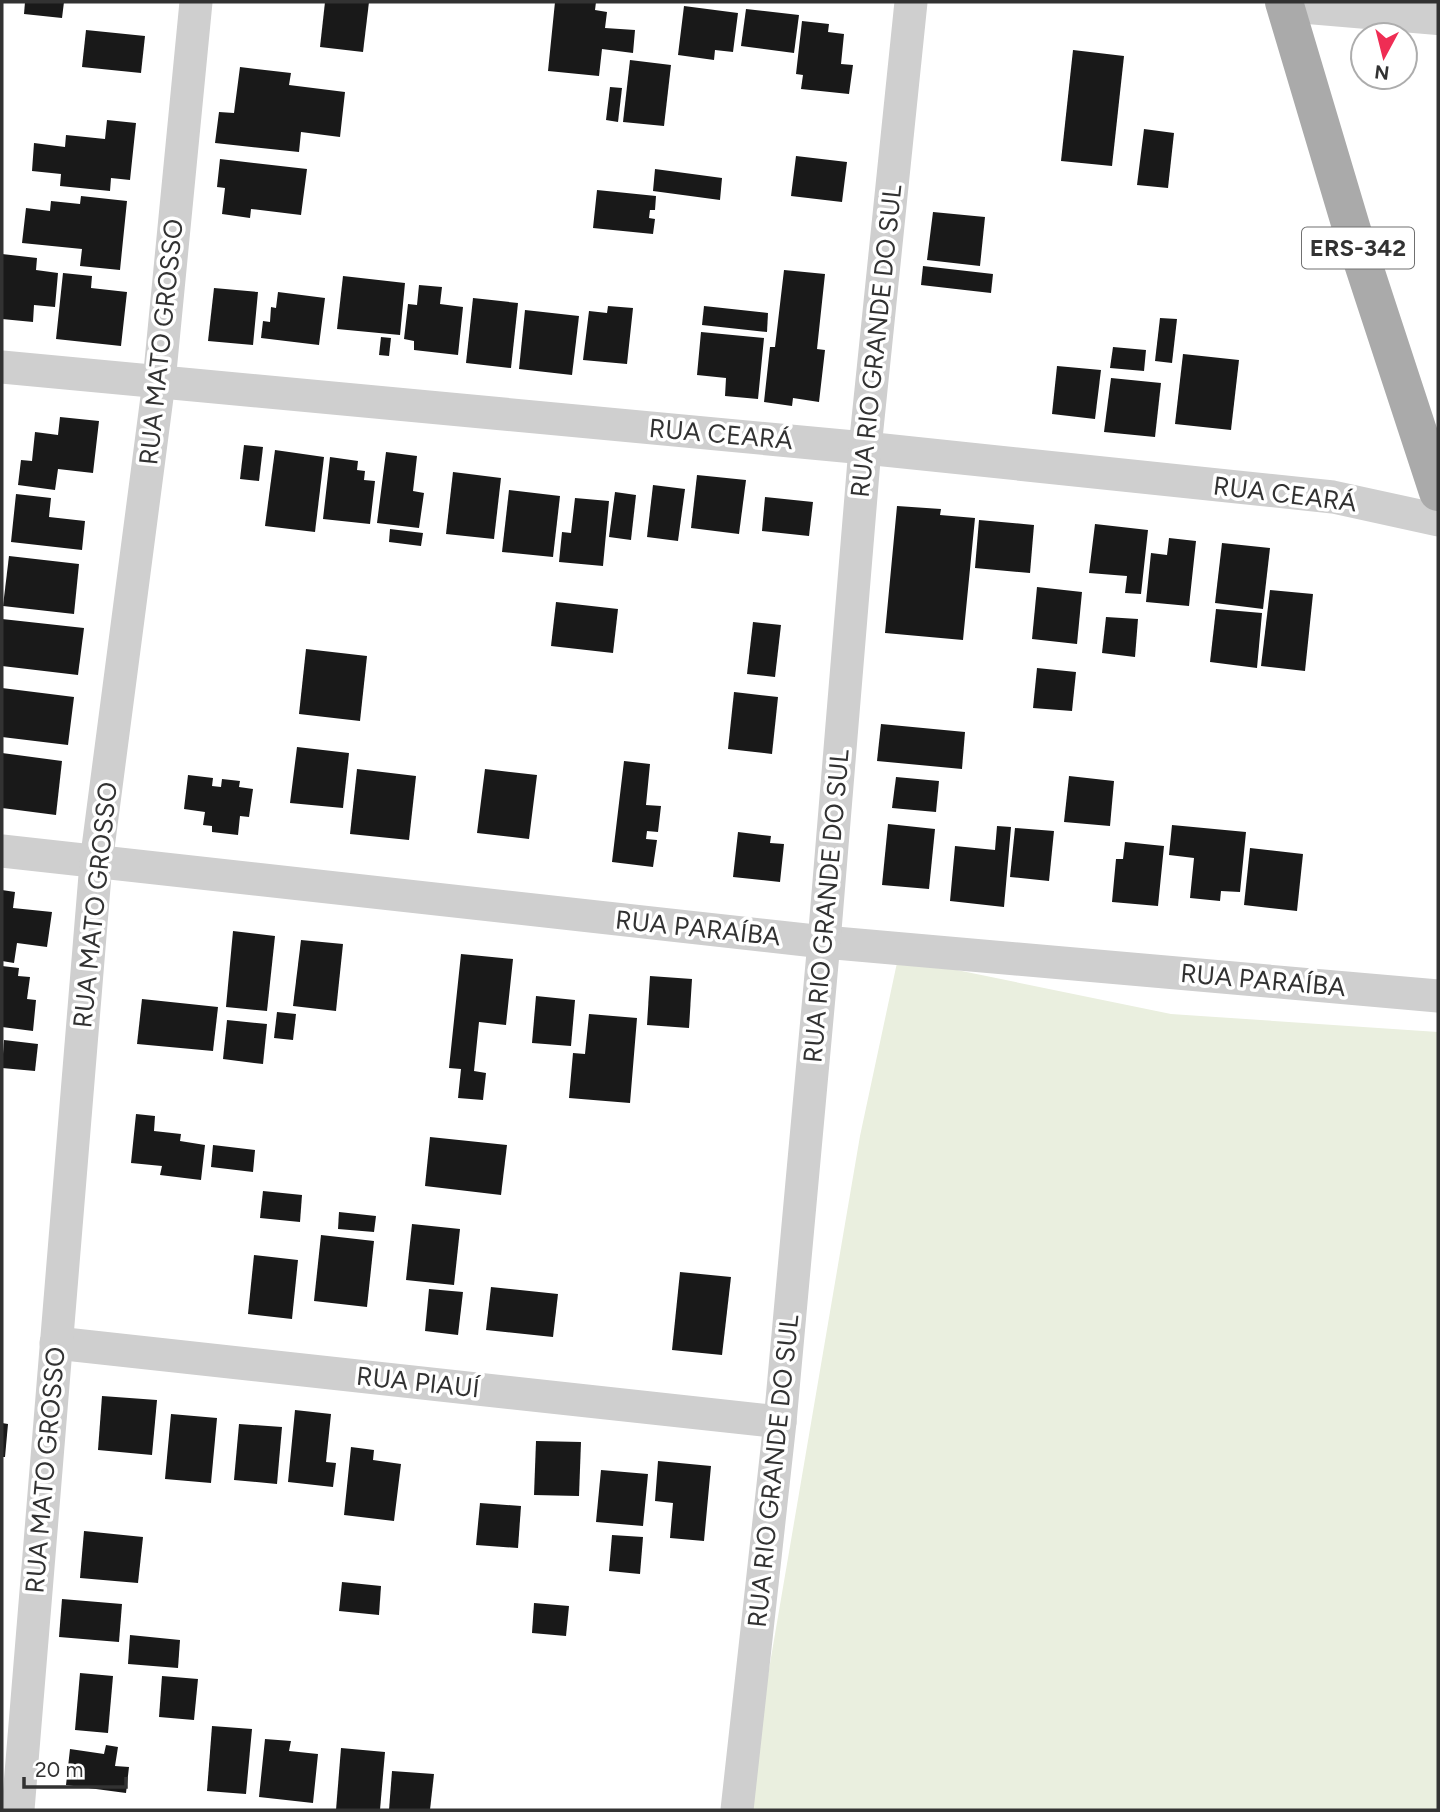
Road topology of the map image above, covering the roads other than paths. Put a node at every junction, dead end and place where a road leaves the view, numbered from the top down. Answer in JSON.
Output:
{"nodes":[{"id":1,"x":196,"y":2,"type":"edge"},
{"id":2,"x":911,"y":2,"type":"edge"},
{"id":3,"x":1281,"y":2,"type":"edge"},
{"id":4,"x":1438,"y":16,"type":"edge"},
{"id":5,"x":2,"y":367,"type":"edge"},
{"id":6,"x":159,"y":382,"type":"junction"},
{"id":7,"x":865,"y":448,"type":"junction"},
{"id":8,"x":1438,"y":492,"type":"edge"},
{"id":9,"x":1438,"y":520,"type":"edge"},
{"id":10,"x":2,"y":851,"type":"edge"},
{"id":11,"x":96,"y":863,"type":"junction"},
{"id":12,"x":824,"y":942,"type":"junction"},
{"id":13,"x":1438,"y":996,"type":"edge"},
{"id":14,"x":55,"y":1343,"type":"junction"},
{"id":15,"x":780,"y":1422,"type":"junction"},
{"id":16,"x":18,"y":1810,"type":"edge"},
{"id":17,"x":737,"y":1810,"type":"edge"}],
"edges":[{"from":1,"to":6,"type":"street","name":"RUA MATO GROSSO"},
{"from":2,"to":7,"type":"street","name":"RUA RIO GRANDE DO SUL"},
{"from":3,"to":4,"type":"street"},
{"from":3,"to":8,"type":"main road","number":"ERS-342"},
{"from":5,"to":6,"type":"street","name":"RUA CEARÁ"},
{"from":6,"to":7,"type":"street","name":"RUA CEARÁ"},
{"from":6,"to":11,"type":"street","name":"RUA MATO GROSSO"},
{"from":7,"to":9,"type":"street","name":"RUA CEARÁ"},
{"from":7,"to":12,"type":"street","name":"RUA RIO GRANDE DO SUL"},
{"from":10,"to":11,"type":"street","name":"RUA PARAÍBA"},
{"from":11,"to":12,"type":"street","name":"RUA PARAÍBA"},
{"from":11,"to":14,"type":"street","name":"RUA MATO GROSSO"},
{"from":12,"to":13,"type":"street","name":"RUA PARAÍBA"},
{"from":12,"to":15,"type":"street","name":"RUA RIO GRANDE DO SUL"},
{"from":14,"to":15,"type":"street","name":"RUA PIAUÍ"},
{"from":14,"to":16,"type":"street","name":"RUA MATO GROSSO"},
{"from":15,"to":17,"type":"street","name":"RUA RIO GRANDE DO SUL"}]}
